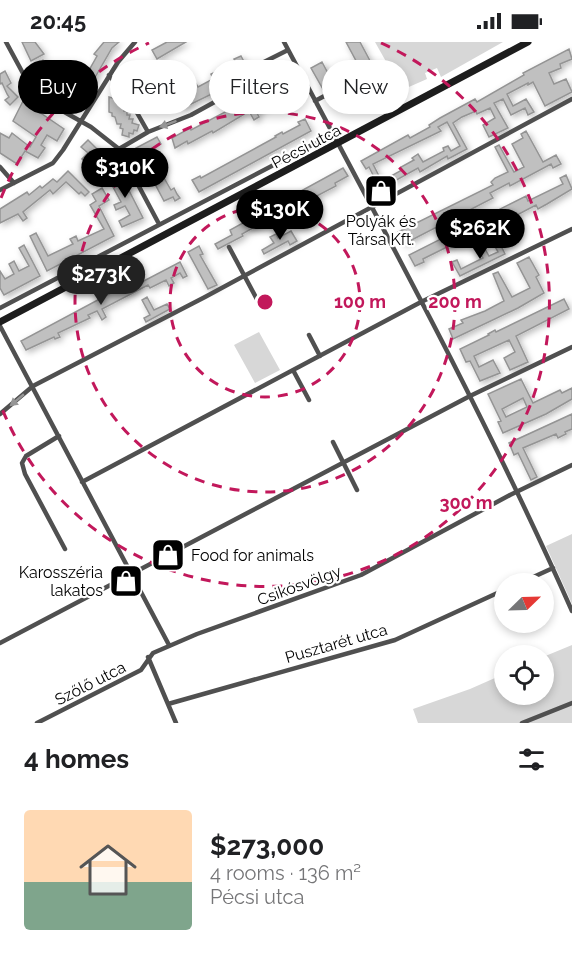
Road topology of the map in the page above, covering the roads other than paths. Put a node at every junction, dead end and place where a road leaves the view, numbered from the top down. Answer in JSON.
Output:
{"nodes":[{"id":1,"x":6,"y":42,"type":"edge"},
{"id":2,"x":135,"y":42,"type":"edge"},
{"id":3,"x":284,"y":42,"type":"edge"},
{"id":4,"x":528,"y":42,"type":"edge"},
{"id":5,"x":288,"y":50,"type":"junction"},
{"id":6,"x":109,"y":75,"type":"junction"},
{"id":7,"x":322,"y":97,"type":"edge"},
{"id":8,"x":572,"y":99,"type":"edge"},
{"id":9,"x":315,"y":101,"type":"junction"},
{"id":10,"x":82,"y":121,"type":"junction"},
{"id":11,"x":148,"y":132,"type":"junction"},
{"id":12,"x":333,"y":134,"type":"junction"},
{"id":13,"x":338,"y":144,"type":"junction"},
{"id":14,"x":119,"y":148,"type":"junction"},
{"id":15,"x":0,"y":167,"type":"edge"},
{"id":16,"x":14,"y":183,"type":"junction"},
{"id":17,"x":0,"y":190,"type":"edge"},
{"id":18,"x":372,"y":207,"type":"junction"},
{"id":19,"x":159,"y":224,"type":"junction"},
{"id":20,"x":572,"y":229,"type":"edge"},
{"id":21,"x":229,"y":247,"type":"dead end"},
{"id":22,"x":244,"y":276,"type":"junction"},
{"id":23,"x":421,"y":302,"type":"junction"},
{"id":24,"x":259,"y":303,"type":"dead end"},
{"id":25,"x":0,"y":308,"type":"edge"},
{"id":26,"x":0,"y":324,"type":"edge"},
{"id":27,"x":309,"y":335,"type":"dead end"},
{"id":28,"x":572,"y":347,"type":"edge"},
{"id":29,"x":320,"y":356,"type":"junction"},
{"id":30,"x":293,"y":370,"type":"junction"},
{"id":31,"x":33,"y":386,"type":"junction"},
{"id":32,"x":470,"y":396,"type":"junction"},
{"id":33,"x":309,"y":400,"type":"dead end"},
{"id":34,"x":0,"y":414,"type":"edge"},
{"id":35,"x":59,"y":436,"type":"junction"},
{"id":36,"x":333,"y":442,"type":"dead end"},
{"id":37,"x":344,"y":463,"type":"junction"},
{"id":38,"x":572,"y":465,"type":"edge"},
{"id":39,"x":82,"y":482,"type":"junction"},
{"id":40,"x":357,"y":490,"type":"dead end"},
{"id":41,"x":518,"y":491,"type":"junction"},
{"id":42,"x":65,"y":549,"type":"dead end"},
{"id":43,"x":553,"y":568,"type":"junction"},
{"id":44,"x":542,"y":573,"type":"edge"},
{"id":45,"x":132,"y":574,"type":"junction"},
{"id":46,"x":494,"y":595,"type":"edge"},
{"id":47,"x":572,"y":611,"type":"edge"},
{"id":48,"x":0,"y":644,"type":"edge"},
{"id":49,"x":169,"y":645,"type":"junction"},
{"id":50,"x":148,"y":657,"type":"junction"},
{"id":51,"x":572,"y":703,"type":"edge"},
{"id":52,"x":168,"y":704,"type":"junction"},
{"id":53,"x":37,"y":723,"type":"edge"},
{"id":54,"x":176,"y":723,"type":"edge"},
{"id":55,"x":522,"y":723,"type":"edge"}],
"edges":[{"from":1,"to":10,"type":"street"},
{"from":2,"to":6,"type":"street"},
{"from":3,"to":5,"type":"street"},
{"from":4,"to":13,"type":"main road","name":"Pécsi utca"},
{"from":5,"to":9,"type":"street"},
{"from":5,"to":11,"type":"street","one_way":true},
{"from":6,"to":10,"type":"street"},
{"from":6,"to":11,"type":"street"},
{"from":7,"to":9,"type":"street"},
{"from":8,"to":18,"type":"street"},
{"from":9,"to":12,"type":"street"},
{"from":10,"to":14,"type":"street"},
{"from":10,"to":16,"type":"street"},
{"from":11,"to":14,"type":"street"},
{"from":12,"to":13,"type":"street"},
{"from":12,"to":19,"type":"street"},
{"from":13,"to":18,"type":"street"},
{"from":13,"to":26,"type":"main road","name":"Pécsi utca"},
{"from":14,"to":19,"type":"street"},
{"from":15,"to":16,"type":"street"},
{"from":16,"to":17,"type":"street"},
{"from":18,"to":22,"type":"street"},
{"from":18,"to":23,"type":"street"},
{"from":19,"to":25,"type":"street"},
{"from":20,"to":23,"type":"street"},
{"from":21,"to":22,"type":"street"},
{"from":22,"to":24,"type":"street"},
{"from":22,"to":31,"type":"street"},
{"from":23,"to":29,"type":"street"},
{"from":23,"to":32,"type":"street"},
{"from":26,"to":31,"type":"street"},
{"from":27,"to":29,"type":"street"},
{"from":28,"to":32,"type":"street"},
{"from":29,"to":30,"type":"street"},
{"from":30,"to":33,"type":"street"},
{"from":30,"to":39,"type":"street"},
{"from":31,"to":34,"type":"street","one_way":true},
{"from":31,"to":35,"type":"street"},
{"from":32,"to":37,"type":"street"},
{"from":32,"to":41,"type":"street"},
{"from":35,"to":39,"type":"street"},
{"from":35,"to":42,"type":"street"},
{"from":36,"to":37,"type":"street"},
{"from":37,"to":40,"type":"street"},
{"from":37,"to":45,"type":"street"},
{"from":38,"to":41,"type":"street","name":"Csikósvölgy"},
{"from":39,"to":45,"type":"street"},
{"from":41,"to":43,"type":"street"},
{"from":41,"to":49,"type":"street","name":"Csikósvölgy"},
{"from":43,"to":44,"type":"street"},
{"from":43,"to":47,"type":"street"},
{"from":45,"to":48,"type":"street"},
{"from":45,"to":49,"type":"street"},
{"from":46,"to":52,"type":"street","name":"Pusztarét utca"},
{"from":49,"to":50,"type":"street","name":"Csikósvölgy"},
{"from":50,"to":52,"type":"street"},
{"from":50,"to":53,"type":"street","name":"Szőlő utca"},
{"from":51,"to":55,"type":"street"},
{"from":52,"to":54,"type":"street"}]}
